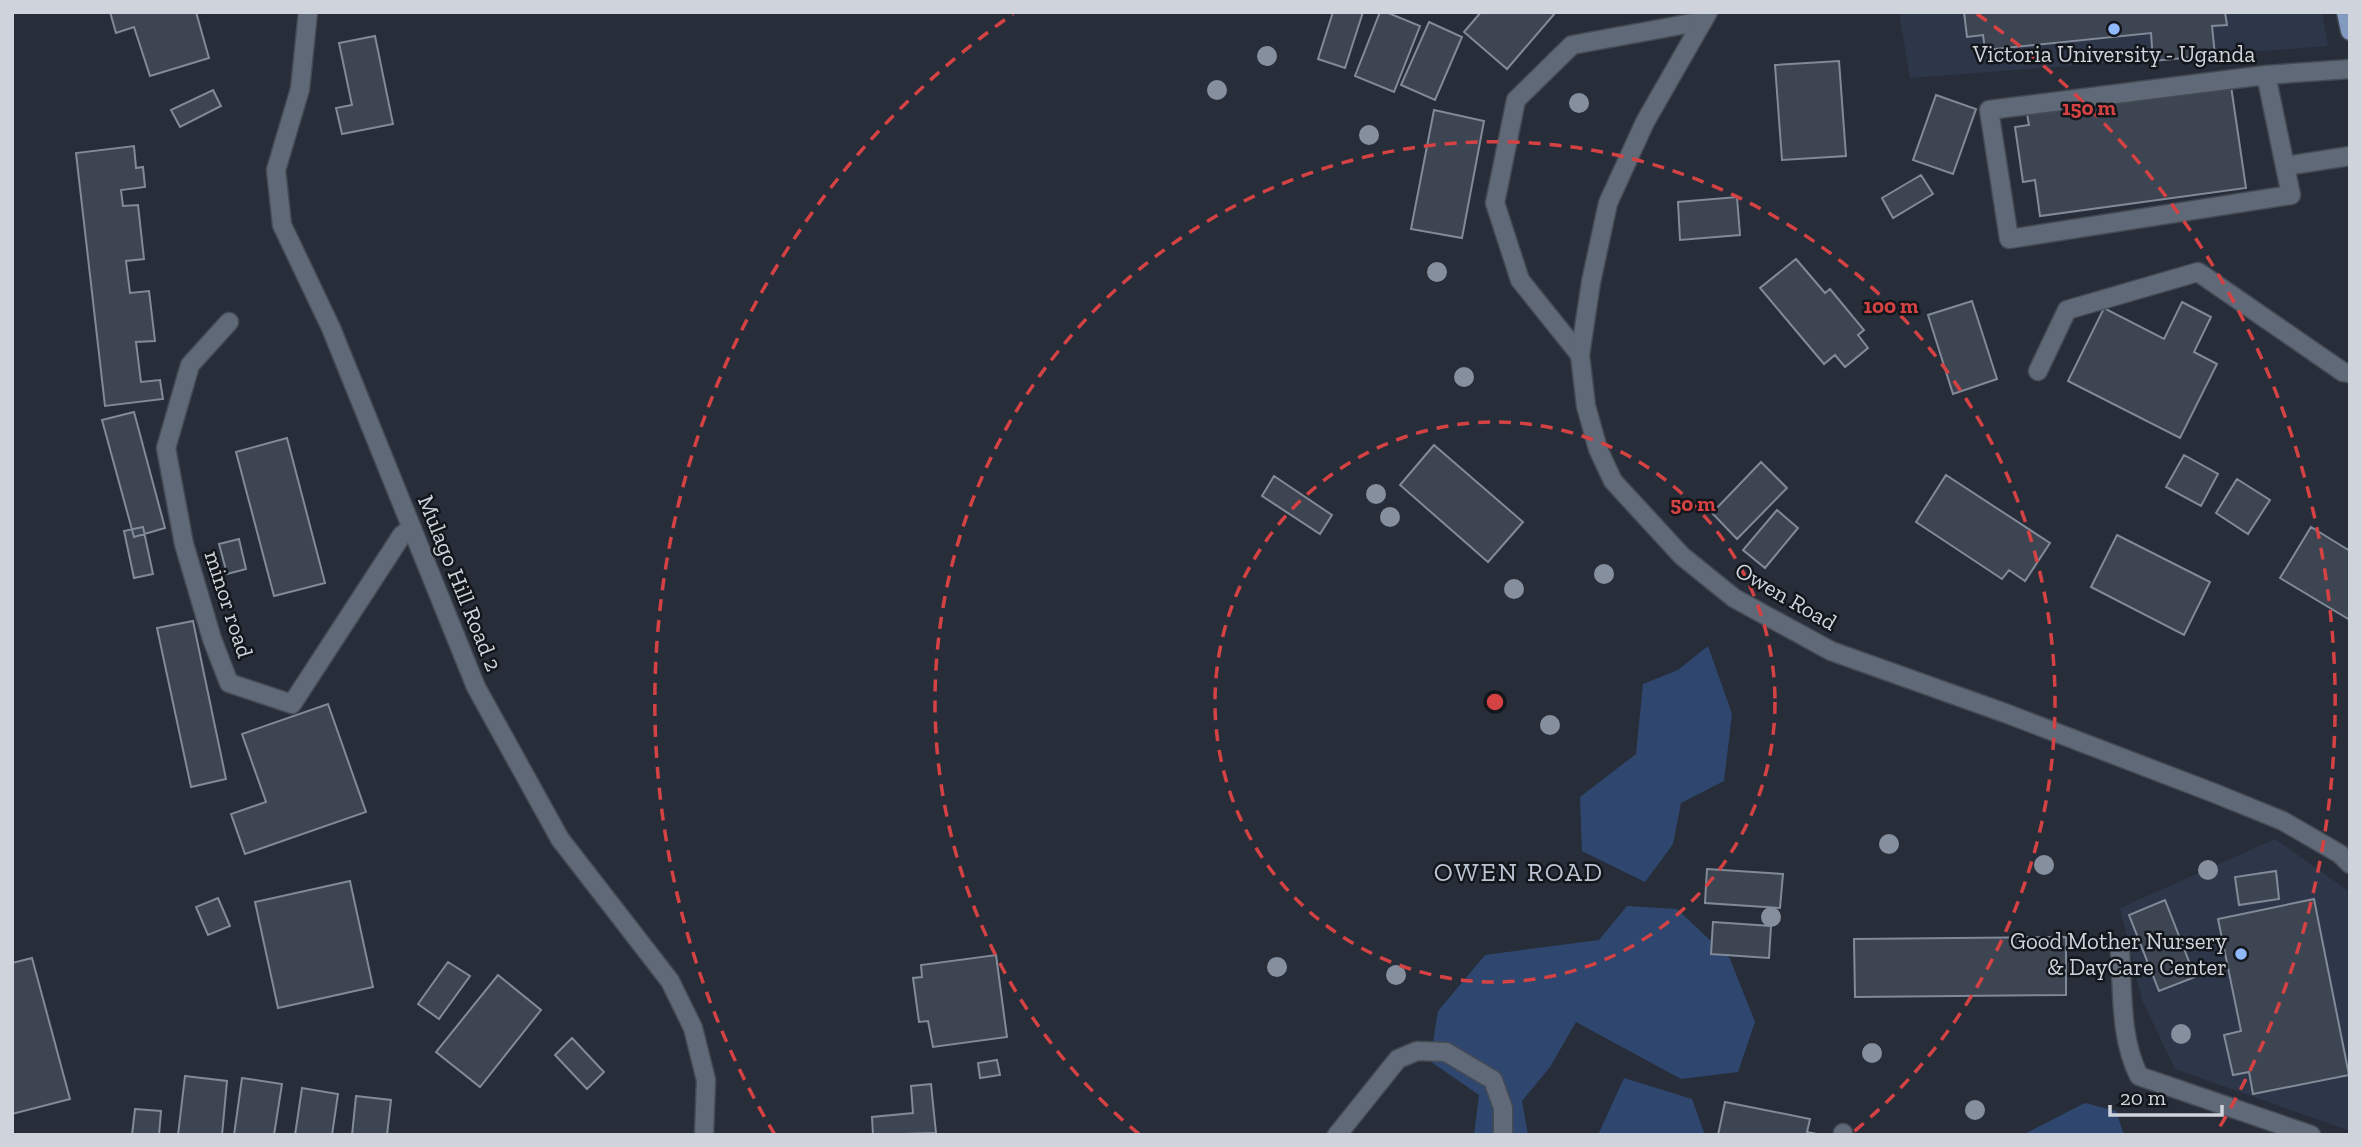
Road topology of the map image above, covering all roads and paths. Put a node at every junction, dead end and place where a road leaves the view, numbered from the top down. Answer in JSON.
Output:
{"nodes":[{"id":1,"x":308,"y":12,"type":"edge"},
{"id":2,"x":2346,"y":12,"type":"edge"},
{"id":3,"x":1706,"y":17,"type":"edge"},
{"id":4,"x":2350,"y":31,"type":"edge"},
{"id":5,"x":2350,"y":69,"type":"edge"},
{"id":6,"x":2266,"y":75,"type":"junction"},
{"id":7,"x":2350,"y":156,"type":"edge"},
{"id":8,"x":2286,"y":166,"type":"junction"},
{"id":9,"x":229,"y":322,"type":"dead end"},
{"id":10,"x":1580,"y":355,"type":"junction"},
{"id":11,"x":2038,"y":371,"type":"dead end"},
{"id":12,"x":2350,"y":373,"type":"edge"},
{"id":13,"x":412,"y":528,"type":"junction"},
{"id":14,"x":2350,"y":864,"type":"edge"},
{"id":15,"x":2120,"y":952,"type":"dead end"},
{"id":16,"x":704,"y":1135,"type":"edge"},
{"id":17,"x":1337,"y":1135,"type":"edge"},
{"id":18,"x":1503,"y":1135,"type":"edge"},
{"id":19,"x":2311,"y":1135,"type":"edge"}],
"edges":[{"from":1,"to":13,"type":"street","name":"Mulago Hill Road 2"},
{"from":2,"to":4,"type":"main road"},
{"from":3,"to":10,"type":"street","name":"Owen Road"},
{"from":3,"to":10,"type":"street"},
{"from":5,"to":6,"type":"street"},
{"from":6,"to":8,"type":"street"},
{"from":6,"to":8,"type":"street"},
{"from":7,"to":8,"type":"street"},
{"from":9,"to":13,"type":"street","name":"minor road"},
{"from":10,"to":14,"type":"street","name":"Owen Road"},
{"from":11,"to":12,"type":"street"},
{"from":13,"to":16,"type":"street","name":"Mulago Hill Road 2"},
{"from":15,"to":19,"type":"street"},
{"from":17,"to":18,"type":"street"}]}
